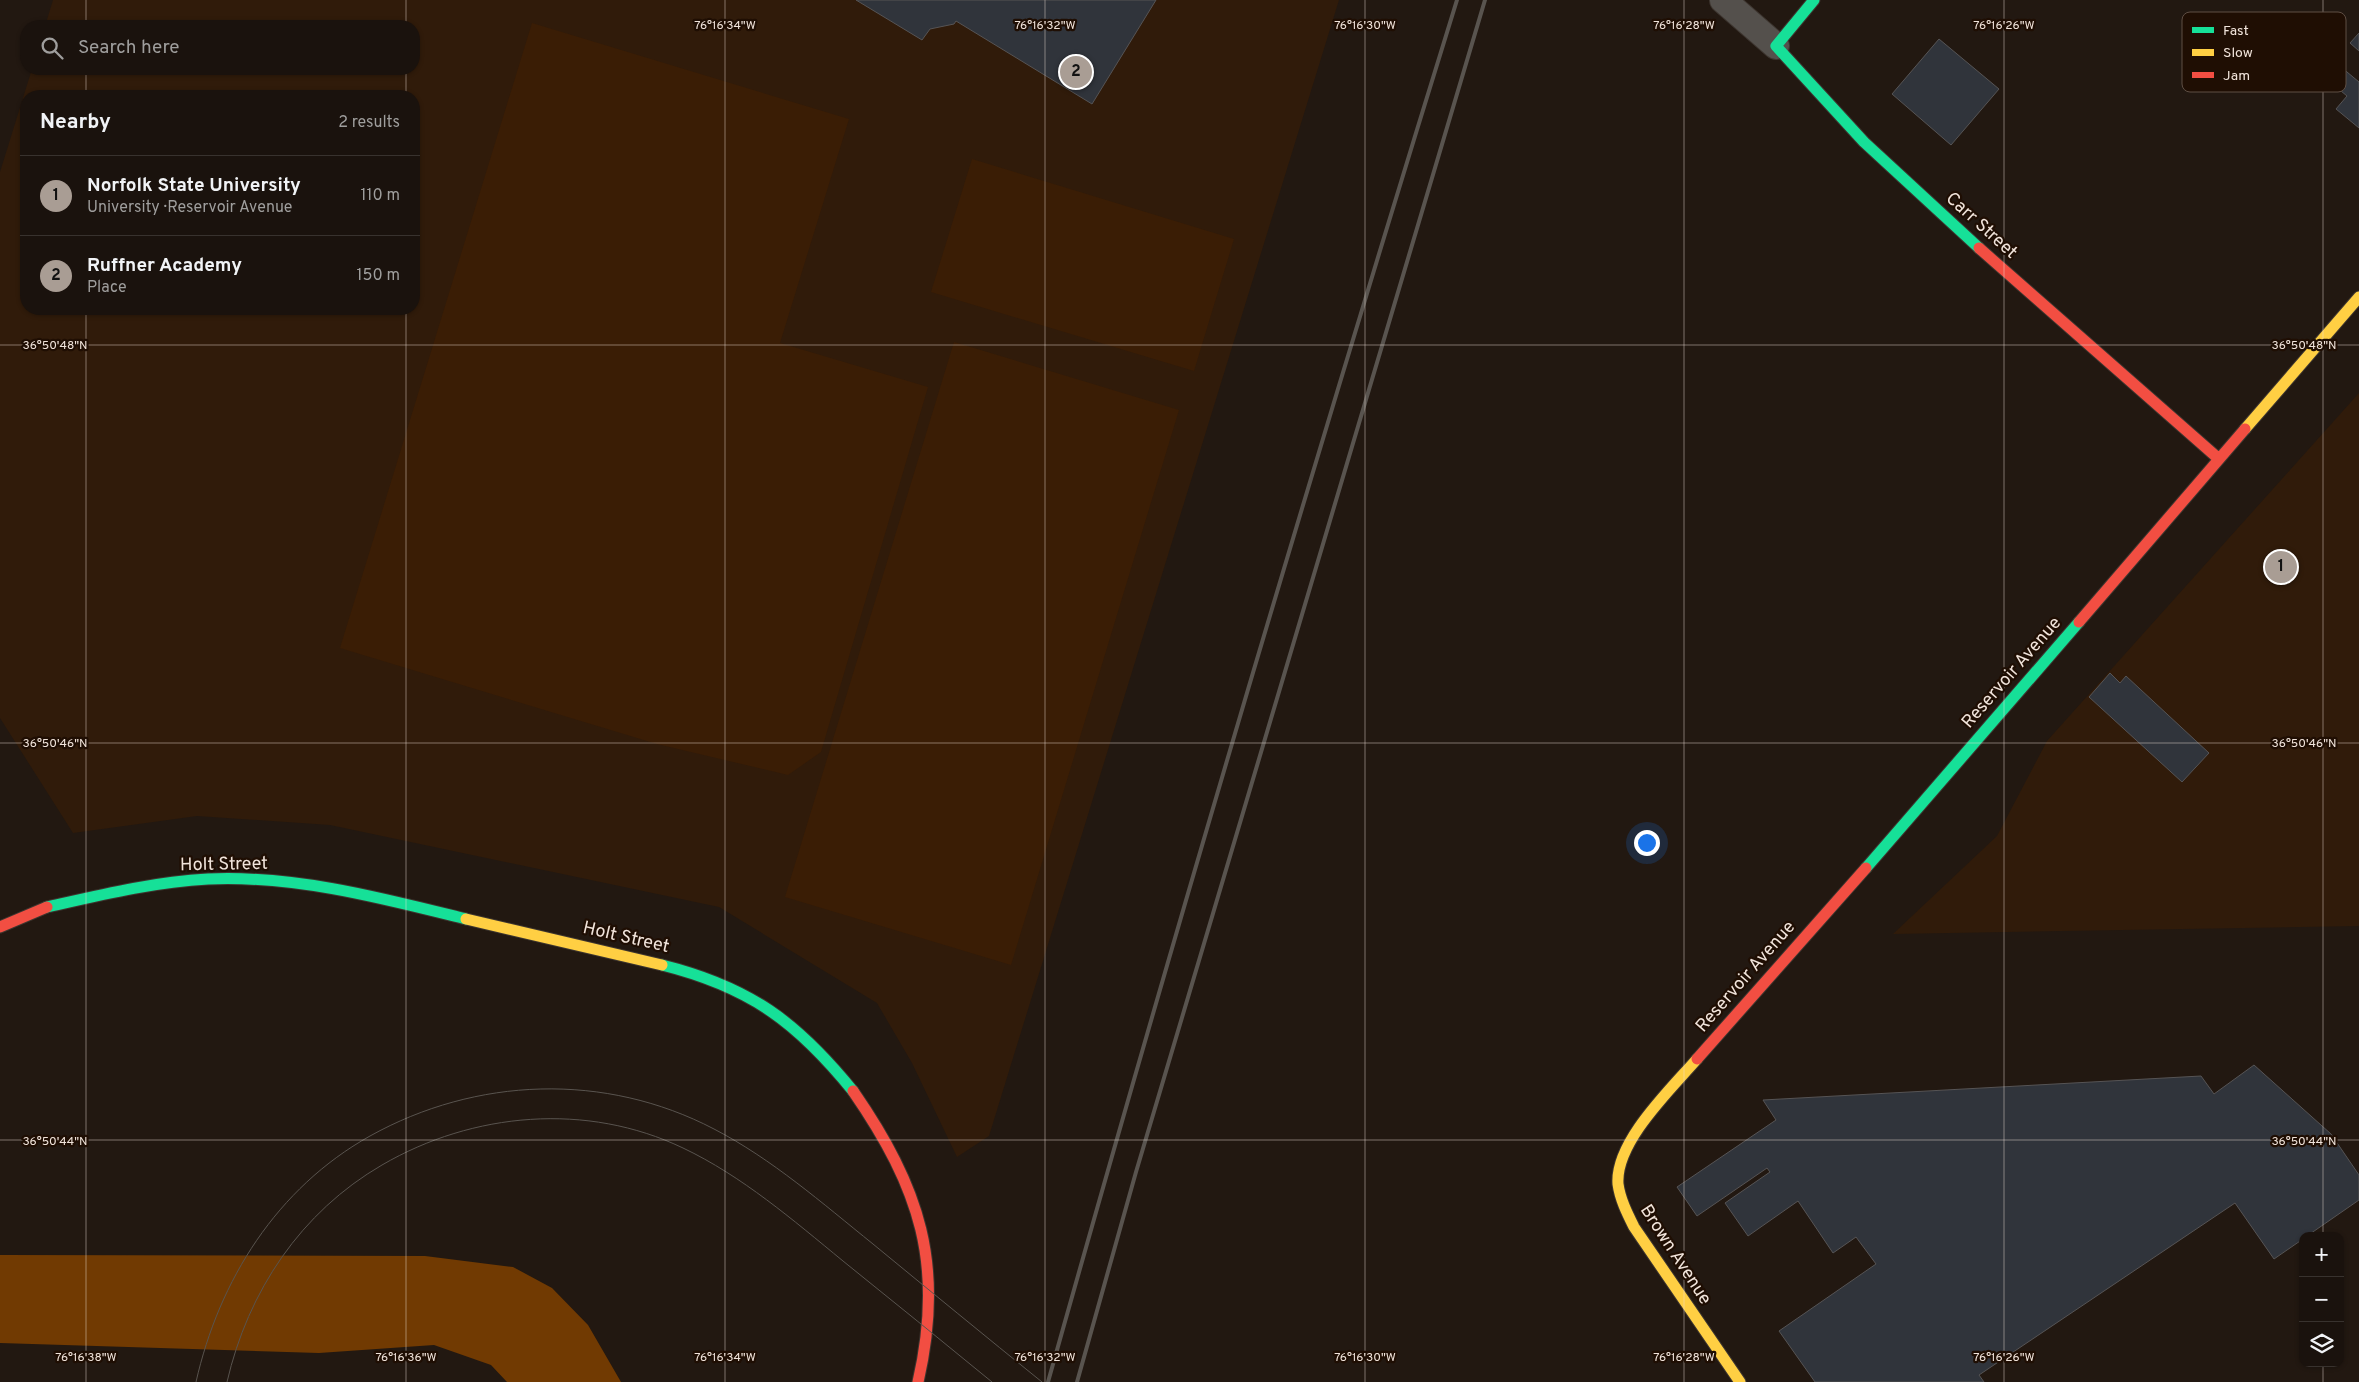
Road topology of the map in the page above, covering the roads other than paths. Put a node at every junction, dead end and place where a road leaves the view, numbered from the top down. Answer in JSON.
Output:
{"nodes":[{"id":1,"x":1723,"y":0,"type":"edge"},
{"id":2,"x":1814,"y":0,"type":"edge"},
{"id":3,"x":1776,"y":46,"type":"junction"},
{"id":4,"x":2359,"y":297,"type":"edge"},
{"id":5,"x":2220,"y":459,"type":"junction"},
{"id":6,"x":19,"y":906,"type":"dead end"},
{"id":7,"x":46,"y":907,"type":"junction"},
{"id":8,"x":0,"y":927,"type":"edge"},
{"id":9,"x":1688,"y":1068,"type":"joint"},
{"id":10,"x":918,"y":1382,"type":"edge"},
{"id":11,"x":1740,"y":1382,"type":"edge"}],
"edges":[{"from":1,"to":3,"type":"lane"},
{"from":2,"to":3,"type":"main road"},
{"from":3,"to":5,"type":"main road","name":"Carr Street"},
{"from":4,"to":5,"type":"main road","name":"Reservoir Avenue"},
{"from":5,"to":9,"type":"main road","name":"Reservoir Avenue"},
{"from":6,"to":7,"type":"main road"},
{"from":7,"to":8,"type":"main road"},
{"from":7,"to":10,"type":"main road","name":"Holt Street"},
{"from":9,"to":11,"type":"main road","name":"Brown Avenue"}]}
